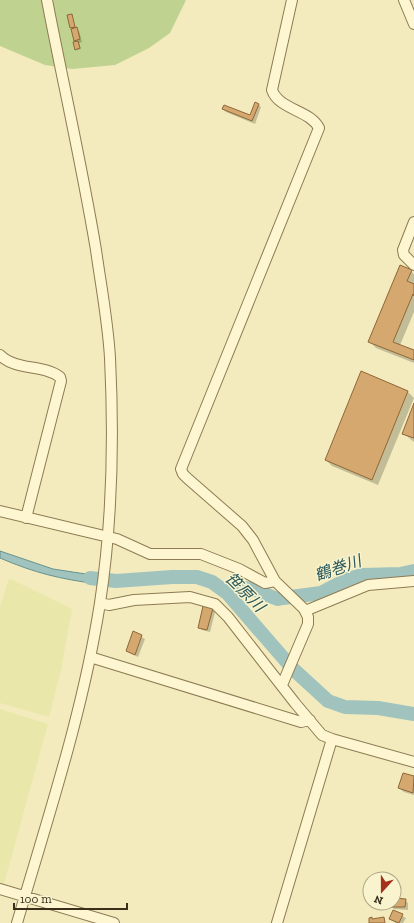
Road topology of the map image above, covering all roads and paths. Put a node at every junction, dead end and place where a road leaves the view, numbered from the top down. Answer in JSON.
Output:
{"nodes":[{"id":1,"x":47,"y":0,"type":"edge"},
{"id":2,"x":404,"y":0,"type":"edge"},
{"id":3,"x":290,"y":1,"type":"edge"},
{"id":4,"x":414,"y":24,"type":"edge"},
{"id":5,"x":414,"y":222,"type":"edge"},
{"id":6,"x":414,"y":265,"type":"edge"},
{"id":7,"x":0,"y":355,"type":"edge"},
{"id":8,"x":0,"y":511,"type":"edge"},
{"id":9,"x":26,"y":518,"type":"junction"},
{"id":10,"x":108,"y":536,"type":"junction"},
{"id":11,"x":414,"y":581,"type":"edge"},
{"id":12,"x":277,"y":583,"type":"junction"},
{"id":13,"x":100,"y":603,"type":"junction"},
{"id":14,"x":305,"y":610,"type":"junction"},
{"id":15,"x":90,"y":657,"type":"junction"},
{"id":16,"x":282,"y":685,"type":"junction"},
{"id":17,"x":310,"y":720,"type":"junction"},
{"id":18,"x":332,"y":738,"type":"junction"},
{"id":19,"x":414,"y":762,"type":"edge"},
{"id":20,"x":0,"y":889,"type":"edge"},
{"id":21,"x":25,"y":896,"type":"junction"},
{"id":22,"x":17,"y":923,"type":"edge"},
{"id":23,"x":114,"y":923,"type":"edge"},
{"id":24,"x":277,"y":923,"type":"edge"}],
"edges":[{"from":1,"to":10,"type":"street"},
{"from":2,"to":4,"type":"street"},
{"from":3,"to":12,"type":"street"},
{"from":5,"to":6,"type":"street"},
{"from":7,"to":9,"type":"street"},
{"from":8,"to":9,"type":"street"},
{"from":9,"to":10,"type":"street"},
{"from":10,"to":12,"type":"street"},
{"from":10,"to":13,"type":"street"},
{"from":11,"to":14,"type":"street"},
{"from":12,"to":14,"type":"street"},
{"from":13,"to":15,"type":"street"},
{"from":13,"to":16,"type":"street"},
{"from":14,"to":16,"type":"street"},
{"from":15,"to":17,"type":"street"},
{"from":15,"to":21,"type":"street"},
{"from":16,"to":17,"type":"street"},
{"from":17,"to":18,"type":"street"},
{"from":18,"to":19,"type":"street"},
{"from":18,"to":24,"type":"street"},
{"from":20,"to":21,"type":"street"},
{"from":21,"to":22,"type":"street"},
{"from":21,"to":23,"type":"street"}]}
